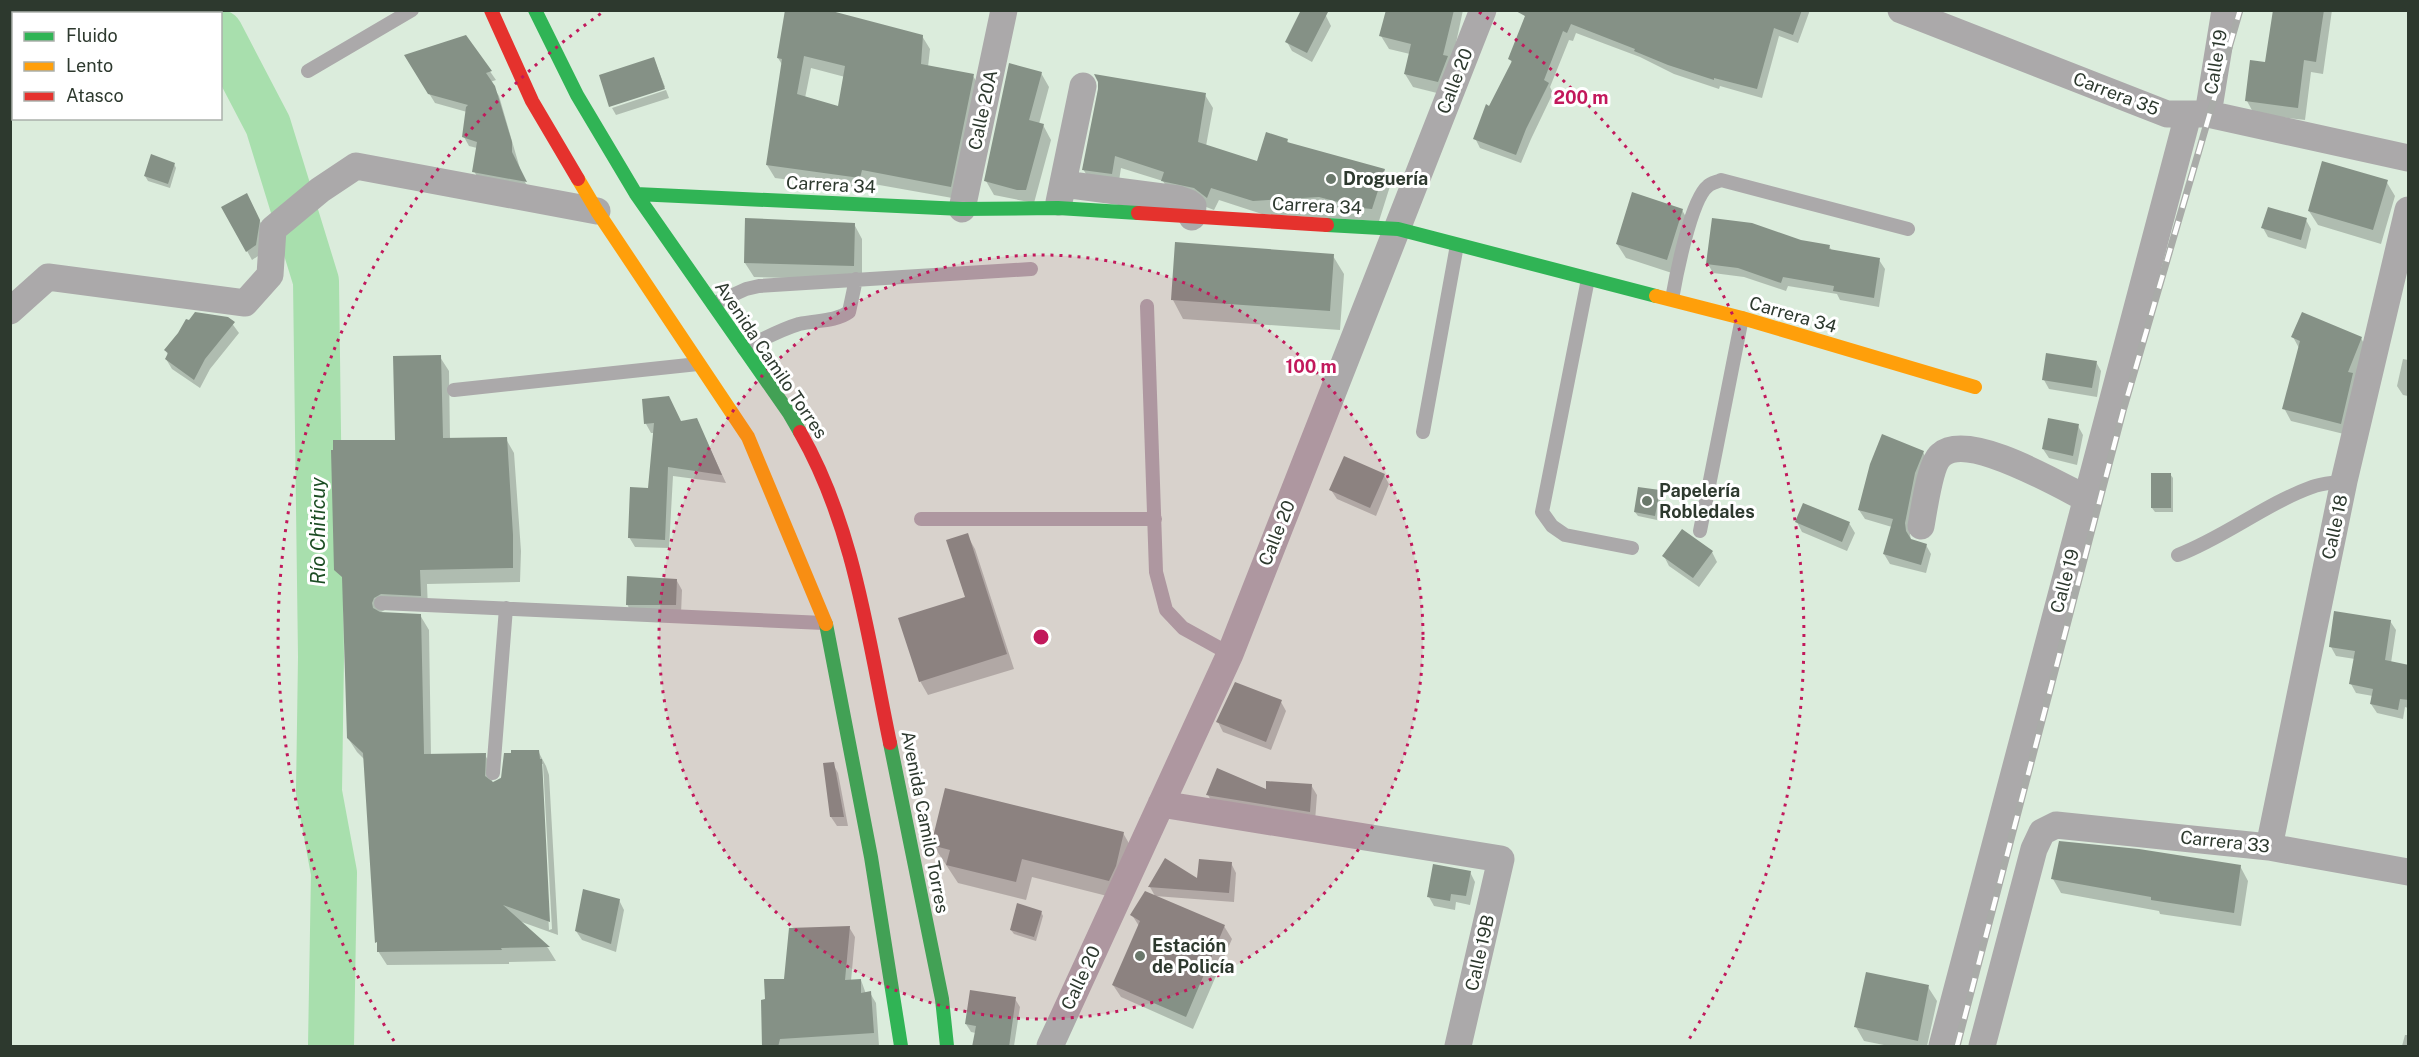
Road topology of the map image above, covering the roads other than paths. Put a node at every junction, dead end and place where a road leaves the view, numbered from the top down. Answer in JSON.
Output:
{"nodes":[{"id":1,"x":412,"y":10,"type":"edge"},
{"id":2,"x":491,"y":10,"type":"edge"},
{"id":3,"x":535,"y":10,"type":"edge"},
{"id":4,"x":1004,"y":10,"type":"edge"},
{"id":5,"x":1482,"y":10,"type":"edge"},
{"id":6,"x":1901,"y":10,"type":"edge"},
{"id":7,"x":2225,"y":10,"type":"edge"},
{"id":8,"x":308,"y":71,"type":"dead end"},
{"id":9,"x":1083,"y":86,"type":"dead end"},
{"id":10,"x":2198,"y":115,"type":"junction"},
{"id":11,"x":2409,"y":158,"type":"edge"},
{"id":12,"x":636,"y":194,"type":"junction"},
{"id":13,"x":1060,"y":196,"type":"junction"},
{"id":14,"x":962,"y":209,"type":"junction"},
{"id":15,"x":2409,"y":210,"type":"edge"},
{"id":16,"x":597,"y":211,"type":"junction"},
{"id":17,"x":1192,"y":216,"type":"joint"},
{"id":18,"x":1398,"y":229,"type":"junction"},
{"id":19,"x":1908,"y":229,"type":"dead end"},
{"id":20,"x":1457,"y":245,"type":"junction"},
{"id":21,"x":1031,"y":269,"type":"dead end"},
{"id":22,"x":856,"y":279,"type":"junction"},
{"id":23,"x":1588,"y":279,"type":"junction"},
{"id":24,"x":2399,"y":296,"type":"edge"},
{"id":25,"x":1671,"y":302,"type":"junction"},
{"id":26,"x":712,"y":304,"type":"junction"},
{"id":27,"x":1146,"y":306,"type":"dead end"},
{"id":28,"x":10,"y":310,"type":"edge"},
{"id":29,"x":1742,"y":318,"type":"junction"},
{"id":30,"x":744,"y":349,"type":"junction"},
{"id":31,"x":698,"y":364,"type":"junction"},
{"id":32,"x":1975,"y":387,"type":"dead end"},
{"id":33,"x":454,"y":390,"type":"dead end"},
{"id":34,"x":1423,"y":432,"type":"dead end"},
{"id":35,"x":2344,"y":481,"type":"junction"},
{"id":36,"x":2087,"y":499,"type":"junction"},
{"id":37,"x":921,"y":519,"type":"dead end"},
{"id":38,"x":1155,"y":519,"type":"junction"},
{"id":39,"x":1921,"y":526,"type":"dead end"},
{"id":40,"x":1700,"y":531,"type":"dead end"},
{"id":41,"x":1632,"y":548,"type":"dead end"},
{"id":42,"x":2178,"y":555,"type":"dead end"},
{"id":43,"x":381,"y":603,"type":"dead end"},
{"id":44,"x":506,"y":608,"type":"junction"},
{"id":45,"x":826,"y":623,"type":"junction"},
{"id":46,"x":1230,"y":654,"type":"junction"},
{"id":47,"x":493,"y":773,"type":"dead end"},
{"id":48,"x":1161,"y":804,"type":"junction"},
{"id":49,"x":2269,"y":847,"type":"junction"},
{"id":50,"x":2409,"y":872,"type":"edge"},
{"id":51,"x":901,"y":1047,"type":"edge"},
{"id":52,"x":948,"y":1047,"type":"edge"},
{"id":53,"x":1050,"y":1047,"type":"edge"},
{"id":54,"x":1458,"y":1047,"type":"edge"},
{"id":55,"x":1942,"y":1047,"type":"edge"},
{"id":56,"x":1982,"y":1047,"type":"edge"}],
"edges":[{"from":1,"to":8,"type":"lane"},
{"from":2,"to":16,"type":"main road"},
{"from":3,"to":12,"type":"main road","name":"Avenida Camilo Torres"},
{"from":4,"to":14,"type":"street","name":"Calle 20A"},
{"from":5,"to":18,"type":"street","name":"Calle 20"},
{"from":6,"to":10,"type":"street","name":"Carrera 35"},
{"from":7,"to":10,"type":"street","name":"Calle 19"},
{"from":9,"to":13,"type":"street"},
{"from":10,"to":11,"type":"street","name":"Carrera 35"},
{"from":10,"to":36,"type":"street","name":"Calle 19"},
{"from":12,"to":14,"type":"main road","name":"Carrera 34"},
{"from":12,"to":26,"type":"main road","name":"Avenida Camilo Torres"},
{"from":13,"to":14,"type":"main road","name":"Carrera 34"},
{"from":13,"to":17,"type":"street"},
{"from":15,"to":24,"type":"street","name":"Calle 18"},
{"from":16,"to":28,"type":"street"},
{"from":16,"to":31,"type":"main road"},
{"from":17,"to":18,"type":"main road","name":"Carrera 34"},
{"from":18,"to":20,"type":"main road","name":"Carrera 34"},
{"from":18,"to":46,"type":"street","name":"Calle 20"},
{"from":19,"to":25,"type":"lane"},
{"from":20,"to":23,"type":"main road","name":"Carrera 34"},
{"from":20,"to":34,"type":"lane"},
{"from":21,"to":22,"type":"lane"},
{"from":22,"to":26,"type":"lane"},
{"from":22,"to":30,"type":"lane"},
{"from":23,"to":25,"type":"main road","name":"Carrera 34"},
{"from":23,"to":41,"type":"lane"},
{"from":24,"to":35,"type":"street","name":"Calle 18"},
{"from":25,"to":29,"type":"main road","name":"Carrera 34"},
{"from":26,"to":30,"type":"main road","name":"Avenida Camilo Torres"},
{"from":27,"to":38,"type":"lane"},
{"from":29,"to":32,"type":"main road","name":"Carrera 34"},
{"from":29,"to":40,"type":"lane"},
{"from":30,"to":52,"type":"main road","name":"Avenida Camilo Torres"},
{"from":31,"to":33,"type":"lane"},
{"from":31,"to":45,"type":"main road"},
{"from":35,"to":42,"type":"lane"},
{"from":35,"to":49,"type":"street","name":"Calle 18"},
{"from":36,"to":39,"type":"street"},
{"from":36,"to":55,"type":"street","name":"Calle 19"},
{"from":37,"to":38,"type":"lane"},
{"from":38,"to":46,"type":"lane"},
{"from":43,"to":44,"type":"lane"},
{"from":44,"to":45,"type":"lane"},
{"from":44,"to":47,"type":"lane"},
{"from":45,"to":51,"type":"main road"},
{"from":46,"to":48,"type":"street","name":"Calle 20"},
{"from":48,"to":53,"type":"street","name":"Calle 20"},
{"from":48,"to":54,"type":"street","name":"Calle 19B"},
{"from":49,"to":50,"type":"street","name":"Carrera 33"},
{"from":49,"to":56,"type":"street","name":"Carrera 33"}]}
